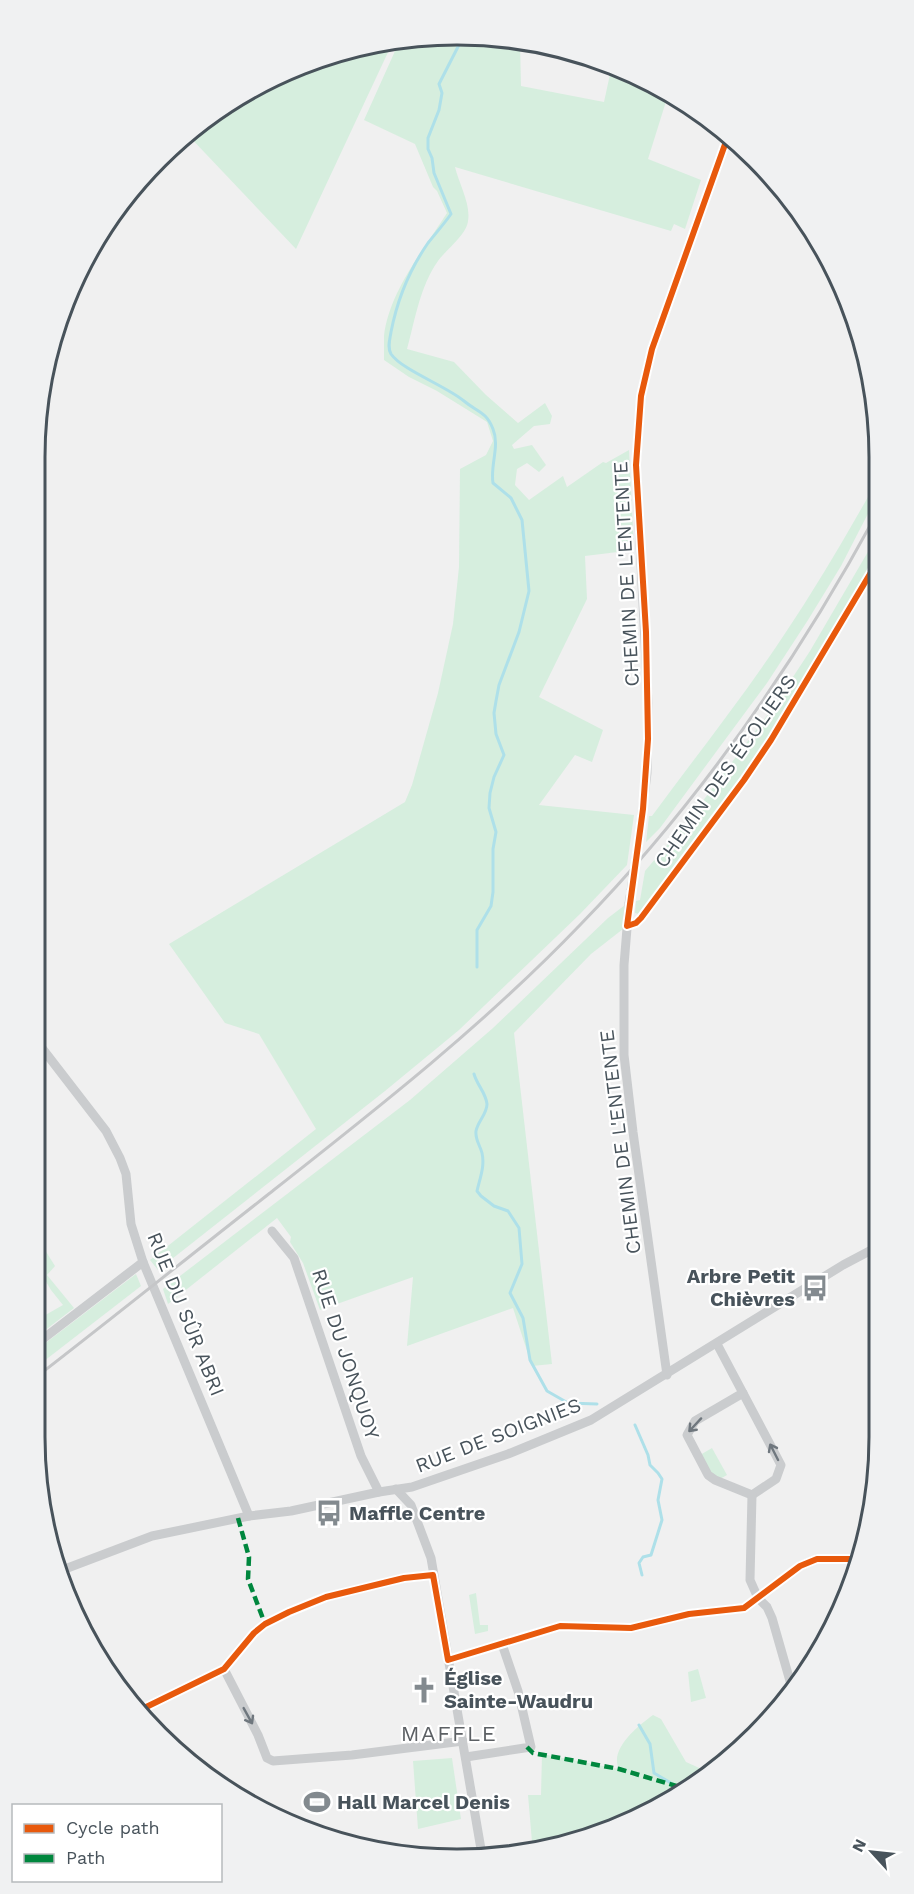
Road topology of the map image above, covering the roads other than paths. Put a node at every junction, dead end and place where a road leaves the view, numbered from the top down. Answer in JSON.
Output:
{"nodes":[{"id":1,"x":725,"y":144,"type":"edge"},
{"id":2,"x":869,"y":576,"type":"edge"},
{"id":3,"x":638,"y":846,"type":"tunnel mouth"},
{"id":4,"x":630,"y":904,"type":"tunnel mouth"},
{"id":5,"x":627,"y":926,"type":"junction"},
{"id":6,"x":45,"y":1053,"type":"edge"},
{"id":7,"x":272,"y":1231,"type":"dead end"},
{"id":8,"x":869,"y":1251,"type":"edge"},
{"id":9,"x":143,"y":1262,"type":"junction"},
{"id":10,"x":45,"y":1337,"type":"edge"},
{"id":11,"x":717,"y":1344,"type":"junction"},
{"id":12,"x":668,"y":1375,"type":"junction"},
{"id":13,"x":743,"y":1393,"type":"junction"},
{"id":14,"x":412,"y":1487,"type":"junction"},
{"id":15,"x":396,"y":1489,"type":"junction"},
{"id":16,"x":380,"y":1492,"type":"junction"},
{"id":17,"x":752,"y":1495,"type":"junction"},
{"id":18,"x":411,"y":1505,"type":"junction"},
{"id":19,"x":249,"y":1516,"type":"junction"},
{"id":20,"x":850,"y":1559,"type":"edge"},
{"id":21,"x":67,"y":1568,"type":"edge"},
{"id":22,"x":433,"y":1575,"type":"junction"},
{"id":23,"x":758,"y":1598,"type":"junction"},
{"id":24,"x":502,"y":1644,"type":"junction"},
{"id":25,"x":448,"y":1660,"type":"junction"},
{"id":26,"x":224,"y":1669,"type":"junction"},
{"id":27,"x":790,"y":1680,"type":"edge"},
{"id":28,"x":146,"y":1707,"type":"edge"},
{"id":29,"x":463,"y":1741,"type":"junction"},
{"id":30,"x":466,"y":1757,"type":"junction"},
{"id":31,"x":481,"y":1848,"type":"edge"}],
"edges":[{"from":1,"to":3,"type":"street","name":"CHEMIN DE L'ENTENTE"},
{"from":2,"to":5,"type":"street","name":"CHEMIN DES ÉCOLIERS"},
{"from":4,"to":5,"type":"street","name":"CHEMIN DE L'ENTENTE"},
{"from":5,"to":12,"type":"street","name":"CHEMIN DE L'ENTENTE"},
{"from":6,"to":9,"type":"street","name":"RUE DU SÛR ABRI"},
{"from":7,"to":16,"type":"street","name":"RUE DU JONQUOY"},
{"from":8,"to":11,"type":"street","name":"RUE DE SOIGNIES"},
{"from":9,"to":10,"type":"street"},
{"from":9,"to":19,"type":"street","name":"RUE DU SÛR ABRI"},
{"from":11,"to":12,"type":"street","name":"RUE DE SOIGNIES"},
{"from":11,"to":13,"type":"street"},
{"from":12,"to":14,"type":"street","name":"RUE DE SOIGNIES"},
{"from":17,"to":13,"type":"street","one_way":true},
{"from":13,"to":17,"type":"street","one_way":true},
{"from":14,"to":15,"type":"street","name":"RUE DE SOIGNIES"},
{"from":14,"to":18,"type":"street"},
{"from":15,"to":16,"type":"street","name":"RUE DE SOIGNIES"},
{"from":15,"to":18,"type":"street"},
{"from":16,"to":19,"type":"street","name":"RUE DE SOIGNIES"},
{"from":17,"to":23,"type":"street"},
{"from":18,"to":22,"type":"street"},
{"from":19,"to":21,"type":"street","name":"RUE DE SOIGNIES"},
{"from":20,"to":23,"type":"street"},
{"from":22,"to":25,"type":"street"},
{"from":22,"to":26,"type":"street"},
{"from":23,"to":24,"type":"street"},
{"from":23,"to":27,"type":"street"},
{"from":24,"to":25,"type":"street"},
{"from":24,"to":30,"type":"street"},
{"from":25,"to":29,"type":"street"},
{"from":26,"to":28,"type":"street"},
{"from":26,"to":29,"type":"street","one_way":true},
{"from":29,"to":30,"type":"street"},
{"from":30,"to":31,"type":"street"}]}
